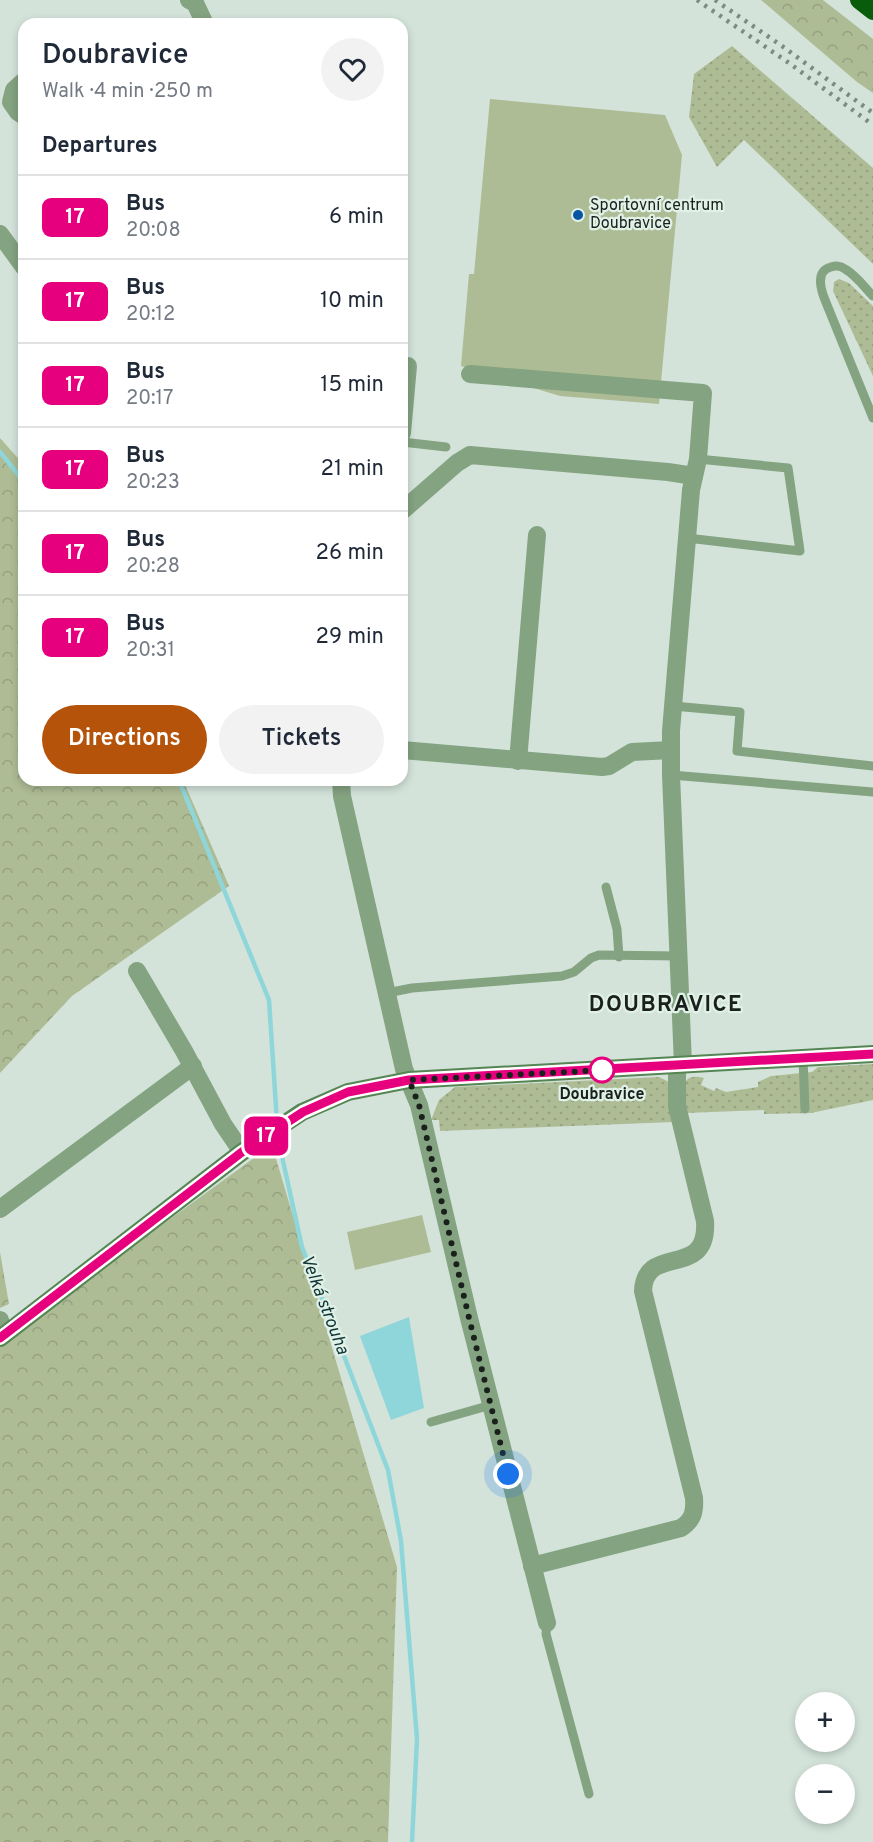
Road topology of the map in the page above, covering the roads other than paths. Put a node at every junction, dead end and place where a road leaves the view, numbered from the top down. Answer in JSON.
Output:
{"nodes":[{"id":1,"x":189,"y":0,"type":"edge"},
{"id":2,"x":859,"y":0,"type":"edge"},
{"id":3,"x":873,"y":11,"type":"edge"},
{"id":4,"x":202,"y":18,"type":"edge"},
{"id":5,"x":18,"y":86,"type":"edge"},
{"id":6,"x":13,"y":114,"type":"edge"},
{"id":7,"x":0,"y":234,"type":"edge"},
{"id":8,"x":18,"y":259,"type":"edge"},
{"id":9,"x":873,"y":296,"type":"edge"},
{"id":10,"x":470,"y":374,"type":"dead end"},
{"id":11,"x":873,"y":418,"type":"edge"},
{"id":12,"x":408,"y":443,"type":"edge"},
{"id":13,"x":446,"y":447,"type":"dead end"},
{"id":14,"x":696,"y":467,"type":"junction"},
{"id":15,"x":408,"y":506,"type":"edge"},
{"id":16,"x":537,"y":535,"type":"dead end"},
{"id":17,"x":687,"y":538,"type":"junction"},
{"id":18,"x":673,"y":706,"type":"junction"},
{"id":19,"x":671,"y":750,"type":"junction"},
{"id":20,"x":408,"y":751,"type":"edge"},
{"id":21,"x":518,"y":760,"type":"junction"},
{"id":22,"x":873,"y":766,"type":"edge"},
{"id":23,"x":671,"y":775,"type":"junction"},
{"id":24,"x":341,"y":786,"type":"edge"},
{"id":25,"x":873,"y":792,"type":"edge"},
{"id":26,"x":606,"y":886,"type":"dead end"},
{"id":27,"x":679,"y":956,"type":"junction"},
{"id":28,"x":620,"y":957,"type":"junction"},
{"id":29,"x":137,"y":971,"type":"dead end"},
{"id":30,"x":387,"y":993,"type":"junction"},
{"id":31,"x":873,"y":1054,"type":"edge"},
{"id":32,"x":803,"y":1058,"type":"junction"},
{"id":33,"x":680,"y":1065,"type":"junction"},
{"id":34,"x":193,"y":1066,"type":"junction"},
{"id":35,"x":409,"y":1080,"type":"junction"},
{"id":36,"x":805,"y":1110,"type":"dead end"},
{"id":37,"x":242,"y":1152,"type":"junction"},
{"id":38,"x":0,"y":1209,"type":"edge"},
{"id":39,"x":1,"y":1331,"type":"edge"},
{"id":40,"x":490,"y":1405,"type":"junction"},
{"id":41,"x":431,"y":1422,"type":"dead end"},
{"id":42,"x":532,"y":1566,"type":"junction"},
{"id":43,"x":547,"y":1623,"type":"joint"},
{"id":44,"x":589,"y":1794,"type":"dead end"}],
"edges":[{"from":1,"to":4,"type":"street"},
{"from":2,"to":3,"type":"highway"},
{"from":5,"to":6,"type":"street"},
{"from":7,"to":8,"type":"street"},
{"from":9,"to":11,"type":"lane"},
{"from":10,"to":14,"type":"street"},
{"from":12,"to":13,"type":"lane"},
{"from":14,"to":15,"type":"street"},
{"from":14,"to":17,"type":"street"},
{"from":14,"to":17,"type":"lane"},
{"from":16,"to":21,"type":"street"},
{"from":17,"to":18,"type":"street"},
{"from":18,"to":19,"type":"street"},
{"from":18,"to":22,"type":"lane"},
{"from":19,"to":21,"type":"street"},
{"from":19,"to":23,"type":"street"},
{"from":20,"to":21,"type":"street"},
{"from":23,"to":25,"type":"lane"},
{"from":23,"to":27,"type":"street"},
{"from":24,"to":30,"type":"street"},
{"from":26,"to":28,"type":"lane"},
{"from":27,"to":28,"type":"lane"},
{"from":27,"to":33,"type":"street"},
{"from":28,"to":30,"type":"lane"},
{"from":29,"to":34,"type":"street"},
{"from":30,"to":35,"type":"street"},
{"from":31,"to":32,"type":"street"},
{"from":32,"to":33,"type":"street"},
{"from":32,"to":36,"type":"lane"},
{"from":33,"to":35,"type":"street"},
{"from":33,"to":42,"type":"street"},
{"from":34,"to":37,"type":"street"},
{"from":34,"to":38,"type":"street"},
{"from":35,"to":37,"type":"street"},
{"from":35,"to":40,"type":"street"},
{"from":37,"to":39,"type":"street"},
{"from":40,"to":41,"type":"lane"},
{"from":40,"to":42,"type":"street"},
{"from":42,"to":43,"type":"street"},
{"from":43,"to":44,"type":"lane"}]}
